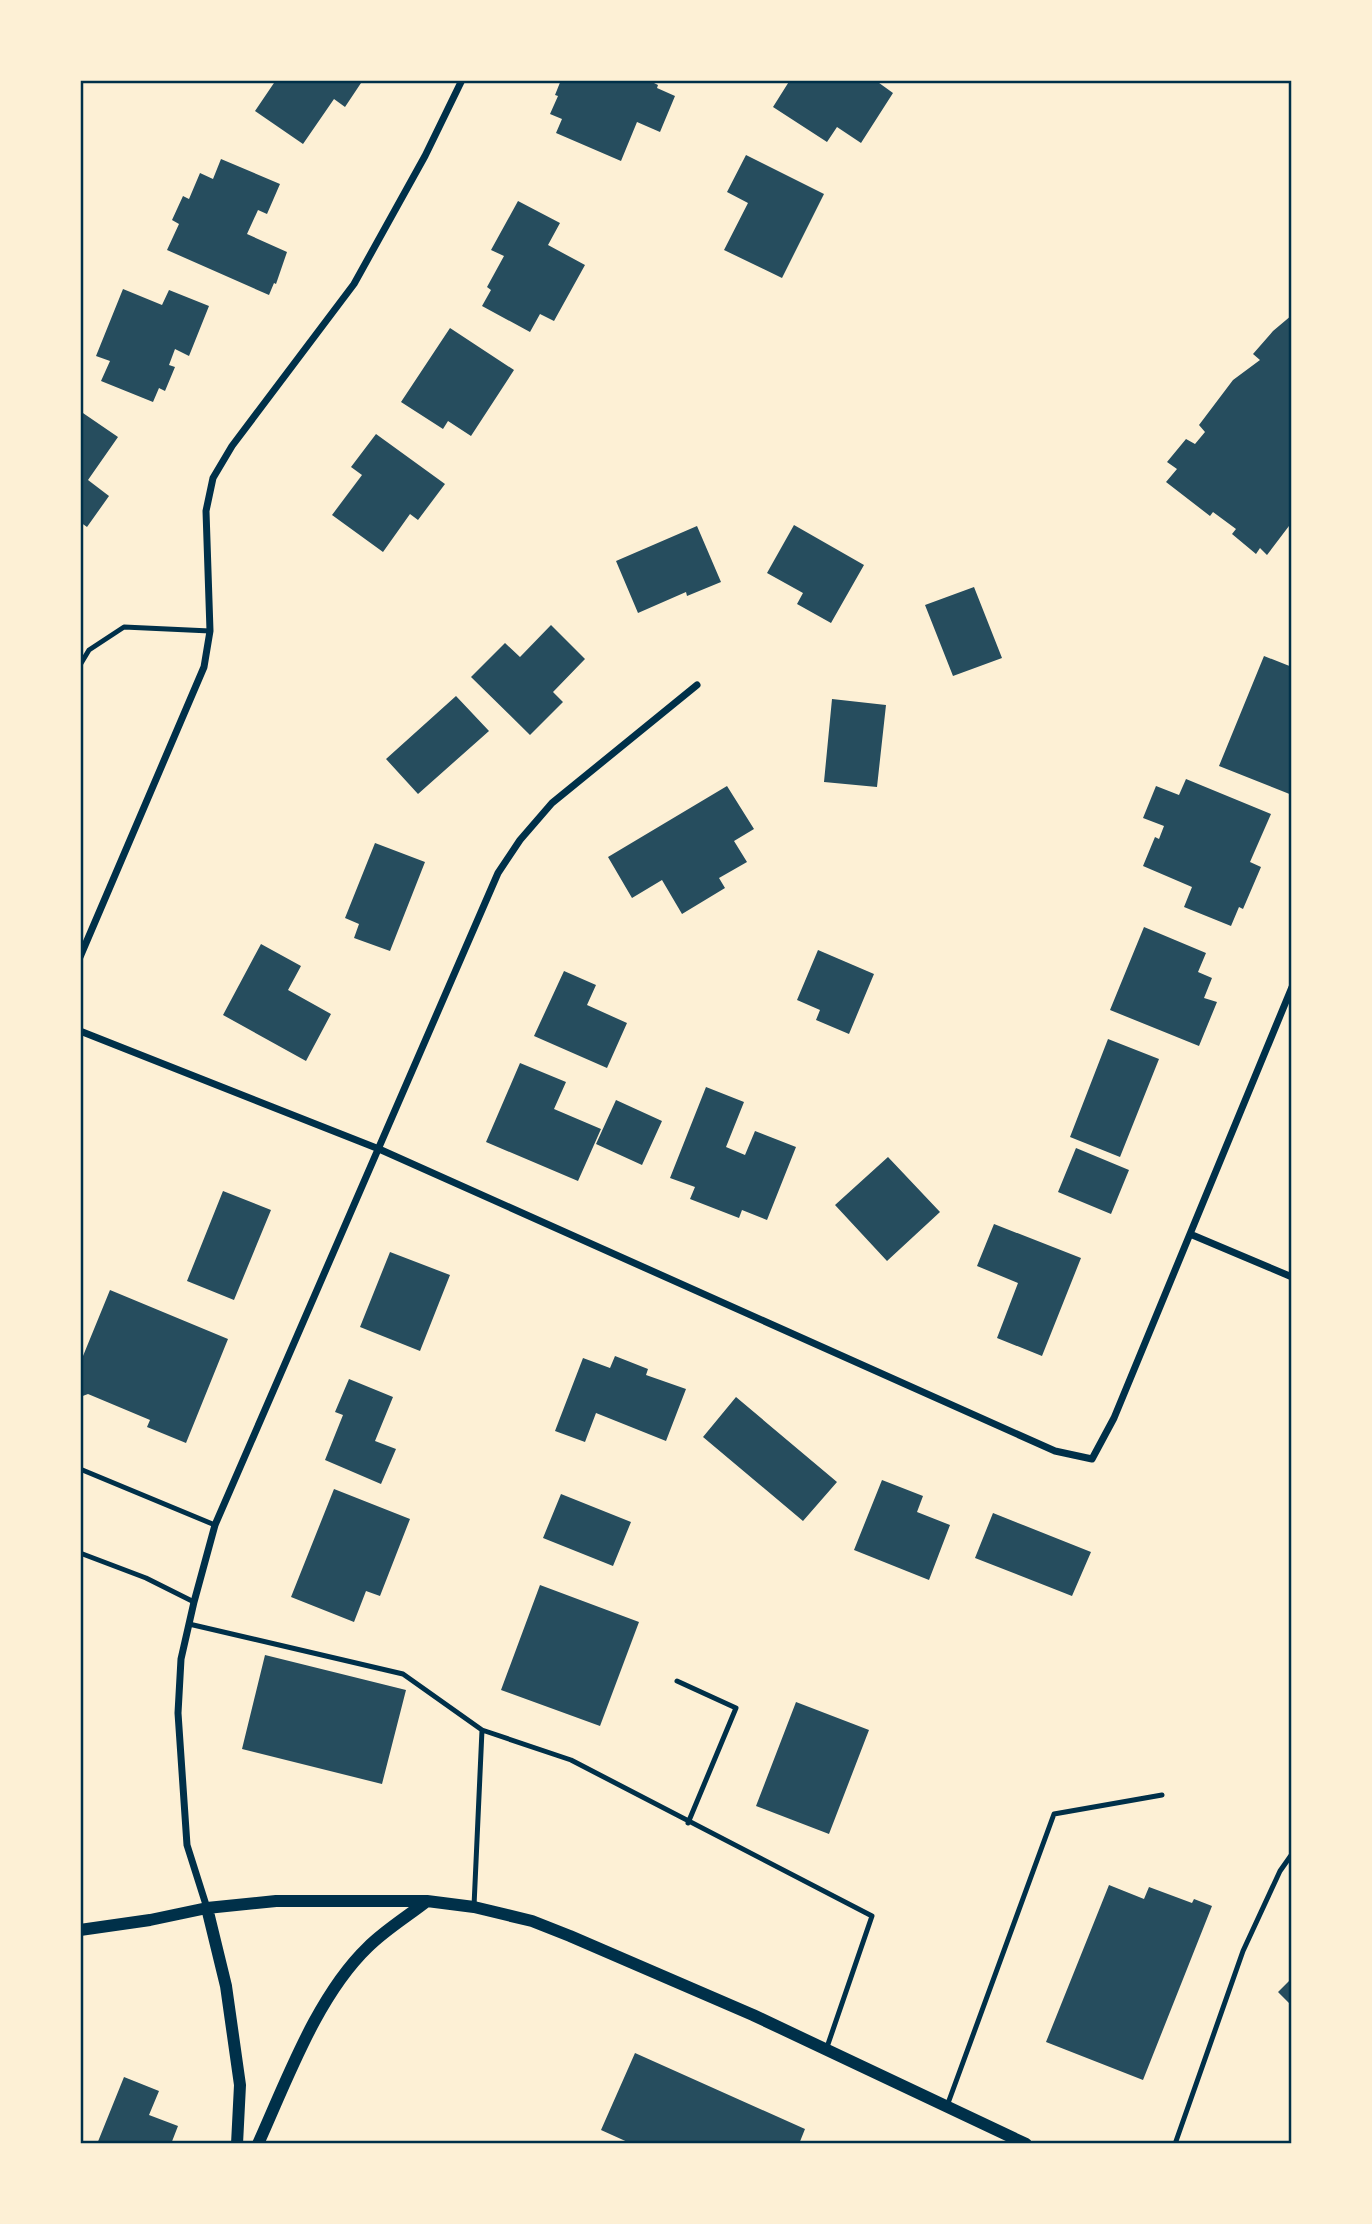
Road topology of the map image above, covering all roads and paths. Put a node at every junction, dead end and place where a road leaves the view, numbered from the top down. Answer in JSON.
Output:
{"nodes":[{"id":1,"x":462,"y":80,"type":"edge"},
{"id":2,"x":210,"y":631,"type":"junction"},
{"id":3,"x":80,"y":665,"type":"edge"},
{"id":4,"x":697,"y":685,"type":"dead end"},
{"id":5,"x":80,"y":957,"type":"edge"},
{"id":6,"x":1292,"y":987,"type":"edge"},
{"id":7,"x":80,"y":1031,"type":"edge"},
{"id":8,"x":379,"y":1149,"type":"junction"},
{"id":9,"x":1190,"y":1234,"type":"junction"},
{"id":10,"x":1292,"y":1278,"type":"edge"},
{"id":11,"x":80,"y":1469,"type":"edge"},
{"id":12,"x":215,"y":1525,"type":"junction"},
{"id":13,"x":80,"y":1553,"type":"edge"},
{"id":14,"x":194,"y":1602,"type":"junction"},
{"id":15,"x":189,"y":1624,"type":"junction"},
{"id":16,"x":677,"y":1681,"type":"dead end"},
{"id":17,"x":482,"y":1730,"type":"junction"},
{"id":18,"x":1162,"y":1795,"type":"dead end"},
{"id":19,"x":688,"y":1823,"type":"junction"},
{"id":20,"x":1292,"y":1854,"type":"edge"},
{"id":21,"x":427,"y":1901,"type":"junction"},
{"id":22,"x":474,"y":1907,"type":"junction"},
{"id":23,"x":207,"y":1908,"type":"junction"},
{"id":24,"x":80,"y":1930,"type":"edge"},
{"id":25,"x":826,"y":2050,"type":"junction"},
{"id":26,"x":947,"y":2106,"type":"junction"},
{"id":27,"x":237,"y":2144,"type":"edge"},
{"id":28,"x":258,"y":2144,"type":"edge"},
{"id":29,"x":1026,"y":2144,"type":"edge"},
{"id":30,"x":1175,"y":2144,"type":"edge"}],
"edges":[{"from":1,"to":2,"type":"street"},
{"from":2,"to":3,"type":"lane"},
{"from":2,"to":5,"type":"street"},
{"from":4,"to":8,"type":"street"},
{"from":6,"to":9,"type":"street"},
{"from":7,"to":8,"type":"street"},
{"from":8,"to":9,"type":"street"},
{"from":8,"to":12,"type":"street"},
{"from":9,"to":10,"type":"street"},
{"from":11,"to":12,"type":"lane"},
{"from":12,"to":14,"type":"street"},
{"from":13,"to":14,"type":"lane"},
{"from":14,"to":15,"type":"street"},
{"from":15,"to":17,"type":"lane"},
{"from":15,"to":23,"type":"street"},
{"from":16,"to":19,"type":"lane"},
{"from":17,"to":19,"type":"lane"},
{"from":17,"to":22,"type":"lane"},
{"from":18,"to":26,"type":"lane"},
{"from":19,"to":25,"type":"lane"},
{"from":20,"to":30,"type":"lane"},
{"from":21,"to":22,"type":"street"},
{"from":21,"to":23,"type":"street"},
{"from":21,"to":28,"type":"street"},
{"from":22,"to":25,"type":"street"},
{"from":23,"to":24,"type":"street"},
{"from":23,"to":27,"type":"street"},
{"from":25,"to":26,"type":"street"},
{"from":26,"to":29,"type":"street"}]}
